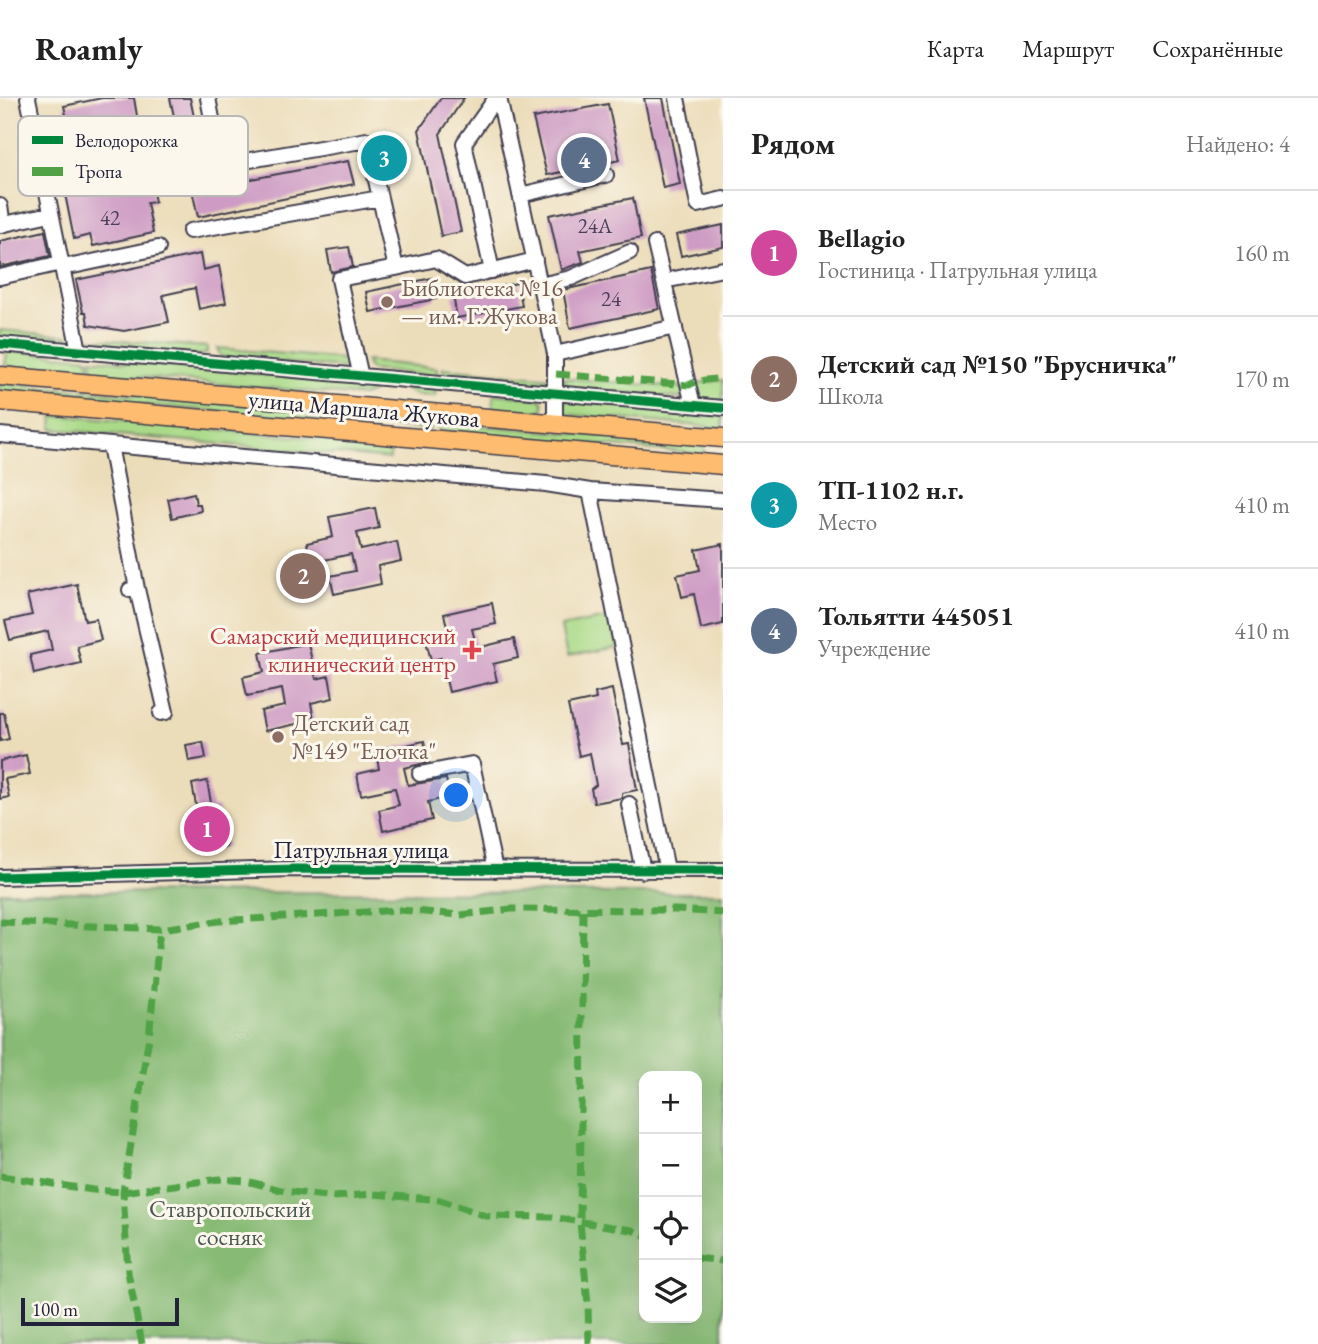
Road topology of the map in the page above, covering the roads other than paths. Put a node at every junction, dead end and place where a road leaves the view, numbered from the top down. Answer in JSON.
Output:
{"nodes":[{"id":1,"x":28,"y":98,"type":"edge"},
{"id":2,"x":208,"y":98,"type":"edge"},
{"id":3,"x":498,"y":98,"type":"edge"},
{"id":4,"x":677,"y":98,"type":"edge"},
{"id":5,"x":31,"y":116,"type":"edge"},
{"id":6,"x":211,"y":116,"type":"edge"},
{"id":7,"x":248,"y":160,"type":"edge"},
{"id":8,"x":606,"y":175,"type":"dead end"},
{"id":9,"x":520,"y":195,"type":"junction"},
{"id":10,"x":47,"y":196,"type":"edge"},
{"id":11,"x":380,"y":198,"type":"junction"},
{"id":12,"x":723,"y":199,"type":"edge"},
{"id":13,"x":0,"y":206,"type":"edge"},
{"id":14,"x":50,"y":214,"type":"junction"},
{"id":15,"x":2,"y":225,"type":"edge"},
{"id":16,"x":190,"y":231,"type":"dead end"},
{"id":17,"x":655,"y":244,"type":"dead end"},
{"id":18,"x":158,"y":248,"type":"dead end"},
{"id":19,"x":630,"y":252,"type":"dead end"},
{"id":20,"x":535,"y":260,"type":"junction"},
{"id":21,"x":61,"y":263,"type":"junction"},
{"id":22,"x":396,"y":268,"type":"junction"},
{"id":23,"x":723,"y":269,"type":"edge"},
{"id":24,"x":492,"y":271,"type":"junction"},
{"id":25,"x":0,"y":277,"type":"edge"},
{"id":26,"x":674,"y":279,"type":"dead end"},
{"id":27,"x":540,"y":285,"type":"junction"},
{"id":28,"x":675,"y":327,"type":"junction"},
{"id":29,"x":0,"y":344,"type":"edge"},
{"id":30,"x":79,"y":351,"type":"junction"},
{"id":31,"x":555,"y":354,"type":"junction"},
{"id":32,"x":0,"y":376,"type":"edge"},
{"id":33,"x":361,"y":377,"type":"junction"},
{"id":34,"x":556,"y":395,"type":"junction"},
{"id":35,"x":0,"y":401,"type":"edge"},
{"id":36,"x":693,"y":405,"type":"junction"},
{"id":37,"x":723,"y":408,"type":"edge"},
{"id":38,"x":555,"y":424,"type":"junction"},
{"id":39,"x":0,"y":435,"type":"edge"},
{"id":40,"x":718,"y":438,"type":"edge"},
{"id":41,"x":110,"y":444,"type":"junction"},
{"id":42,"x":717,"y":465,"type":"edge"},
{"id":43,"x":590,"y":491,"type":"junction"},
{"id":44,"x":723,"y":500,"type":"edge"},
{"id":45,"x":161,"y":713,"type":"dead end"},
{"id":46,"x":421,"y":775,"type":"dead end"},
{"id":47,"x":629,"y":804,"type":"dead end"},
{"id":48,"x":495,"y":870,"type":"junction"},
{"id":49,"x":667,"y":870,"type":"junction"},
{"id":50,"x":723,"y":870,"type":"edge"},
{"id":51,"x":643,"y":871,"type":"junction"},
{"id":52,"x":0,"y":877,"type":"edge"}],
"edges":[{"from":1,"to":5,"type":"street"},
{"from":2,"to":6,"type":"street"},
{"from":3,"to":9,"type":"street"},
{"from":3,"to":24,"type":"street"},
{"from":4,"to":12,"type":"street"},
{"from":7,"to":11,"type":"street"},
{"from":8,"to":9,"type":"street"},
{"from":9,"to":20,"type":"street"},
{"from":10,"to":14,"type":"street"},
{"from":11,"to":16,"type":"street"},
{"from":11,"to":22,"type":"street"},
{"from":13,"to":15,"type":"street"},
{"from":14,"to":15,"type":"street"},
{"from":14,"to":21,"type":"street"},
{"from":17,"to":28,"type":"street"},
{"from":18,"to":21,"type":"street"},
{"from":19,"to":27,"type":"street"},
{"from":20,"to":24,"type":"street"},
{"from":20,"to":27,"type":"street"},
{"from":21,"to":25,"type":"street"},
{"from":21,"to":30,"type":"street"},
{"from":22,"to":24,"type":"street"},
{"from":22,"to":33,"type":"street"},
{"from":23,"to":26,"type":"street"},
{"from":27,"to":31,"type":"street"},
{"from":28,"to":31,"type":"street"},
{"from":28,"to":36,"type":"street"},
{"from":29,"to":30,"type":"street"},
{"from":30,"to":33,"type":"street"},
{"from":31,"to":34,"type":"street"},
{"from":32,"to":38,"type":"main road","name":"улица Маршала Жукова"},
{"from":33,"to":34,"type":"street"},
{"from":34,"to":36,"type":"street"},
{"from":34,"to":38,"type":"street"},
{"from":35,"to":42,"type":"main road","name":"улица Маршала Жукова"},
{"from":36,"to":37,"type":"street"},
{"from":38,"to":40,"type":"main road","name":"улица Маршала Жукова"},
{"from":39,"to":41,"type":"street"},
{"from":40,"to":42,"type":"main road"},
{"from":41,"to":43,"type":"street"},
{"from":41,"to":45,"type":"street"},
{"from":43,"to":44,"type":"street"},
{"from":43,"to":49,"type":"street"},
{"from":46,"to":48,"type":"street"},
{"from":47,"to":51,"type":"street"},
{"from":48,"to":51,"type":"street","name":"Патрульная улица"},
{"from":48,"to":52,"type":"street","name":"Патрульная улица"},
{"from":49,"to":50,"type":"street","name":"Патрульная улица"},
{"from":49,"to":51,"type":"street","name":"Патрульная улица"}]}
